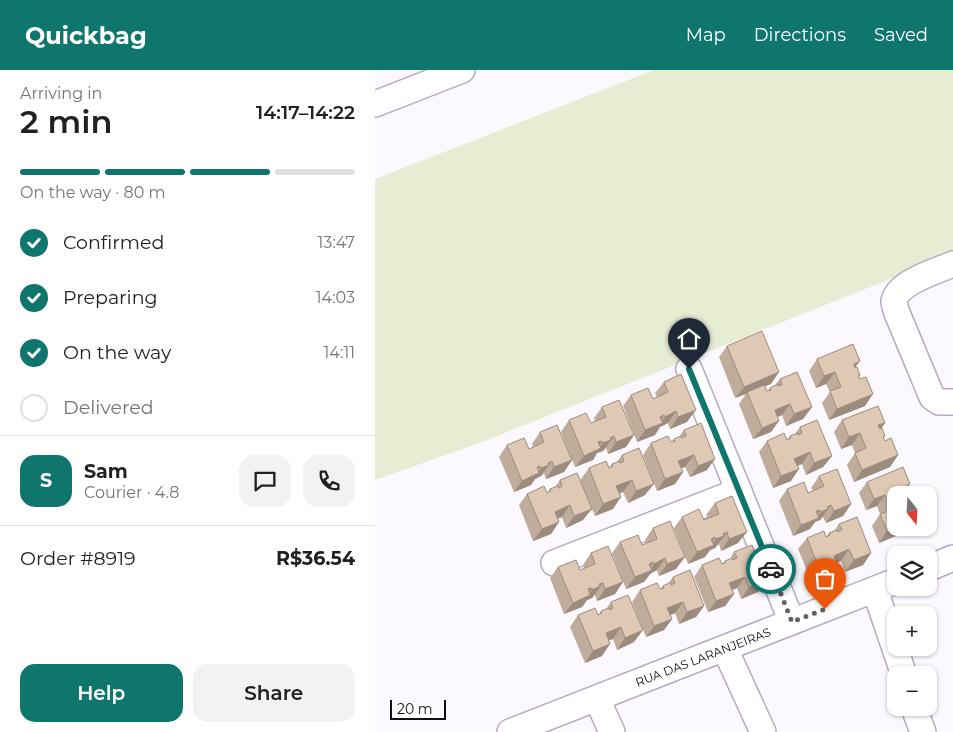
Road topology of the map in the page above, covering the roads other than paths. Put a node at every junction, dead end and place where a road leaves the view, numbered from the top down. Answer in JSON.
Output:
{"nodes":[{"id":1,"x":462,"y":70,"type":"edge"},
{"id":2,"x":375,"y":104,"type":"edge"},
{"id":3,"x":953,"y":264,"type":"edge"},
{"id":4,"x":689,"y":369,"type":"dead end"},
{"id":5,"x":953,"y":402,"type":"edge"},
{"id":6,"x":739,"y":491,"type":"junction"},
{"id":7,"x":953,"y":558,"type":"edge"},
{"id":8,"x":554,"y":563,"type":"dead end"},
{"id":9,"x":937,"y":565,"type":"edge"},
{"id":10,"x":886,"y":586,"type":"edge"},
{"id":11,"x":792,"y":622,"type":"junction"},
{"id":12,"x":725,"y":648,"type":"junction"},
{"id":13,"x":902,"y":666,"type":"edge"},
{"id":14,"x":597,"y":699,"type":"junction"},
{"id":15,"x":917,"y":716,"type":"edge"},
{"id":16,"x":510,"y":732,"type":"edge"},
{"id":17,"x":612,"y":732,"type":"edge"},
{"id":18,"x":763,"y":732,"type":"edge"},
{"id":19,"x":923,"y":732,"type":"edge"}],
"edges":[{"from":1,"to":2,"type":"street"},
{"from":3,"to":5,"type":"street"},
{"from":4,"to":6,"type":"street"},
{"from":6,"to":8,"type":"street"},
{"from":6,"to":11,"type":"street"},
{"from":7,"to":9,"type":"street"},
{"from":10,"to":11,"type":"street","name":"RUA DAS LARANJEIRAS"},
{"from":10,"to":13,"type":"street"},
{"from":11,"to":12,"type":"street","name":"RUA DAS LARANJEIRAS"},
{"from":12,"to":14,"type":"street","name":"RUA DAS LARANJEIRAS"},
{"from":12,"to":18,"type":"street"},
{"from":14,"to":16,"type":"street","name":"RUA DAS LARANJEIRAS"},
{"from":14,"to":17,"type":"street"},
{"from":15,"to":19,"type":"street"}]}
